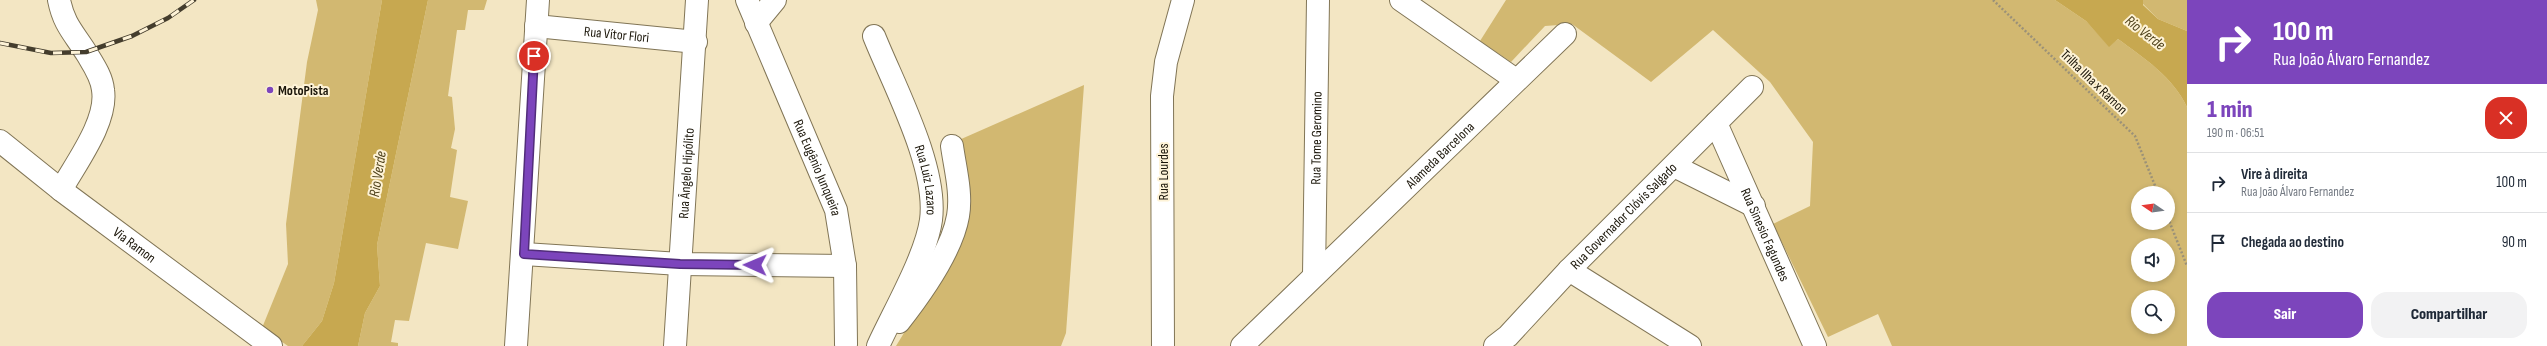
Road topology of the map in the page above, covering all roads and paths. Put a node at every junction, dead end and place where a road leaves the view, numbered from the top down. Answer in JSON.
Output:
{"nodes":[{"id":1,"x":59,"y":0,"type":"edge"},
{"id":2,"x":538,"y":0,"type":"edge"},
{"id":3,"x":697,"y":0,"type":"edge"},
{"id":4,"x":747,"y":0,"type":"edge"},
{"id":5,"x":775,"y":0,"type":"edge"},
{"id":6,"x":1183,"y":0,"type":"edge"},
{"id":7,"x":1318,"y":0,"type":"edge"},
{"id":8,"x":1401,"y":0,"type":"edge"},
{"id":9,"x":1993,"y":0,"type":"edge"},
{"id":10,"x":756,"y":23,"type":"junction"},
{"id":11,"x":536,"y":26,"type":"junction"},
{"id":12,"x":1565,"y":34,"type":"dead end"},
{"id":13,"x":874,"y":36,"type":"dead end"},
{"id":14,"x":696,"y":42,"type":"junction"},
{"id":15,"x":1516,"y":80,"type":"junction"},
{"id":16,"x":1752,"y":87,"type":"dead end"},
{"id":17,"x":1716,"y":123,"type":"junction"},
{"id":18,"x":0,"y":141,"type":"edge"},
{"id":19,"x":952,"y":146,"type":"dead end"},
{"id":20,"x":1674,"y":166,"type":"junction"},
{"id":21,"x":2155,"y":186,"type":"edge"},
{"id":22,"x":61,"y":190,"type":"junction"},
{"id":23,"x":1754,"y":206,"type":"junction"},
{"id":24,"x":2173,"y":230,"type":"edge"},
{"id":25,"x":524,"y":254,"type":"junction"},
{"id":26,"x":680,"y":264,"type":"junction"},
{"id":27,"x":845,"y":266,"type":"junction"},
{"id":28,"x":2187,"y":266,"type":"edge"},
{"id":29,"x":1569,"y":270,"type":"junction"},
{"id":30,"x":1314,"y":275,"type":"junction"},
{"id":31,"x":267,"y":343,"type":"edge"},
{"id":32,"x":844,"y":345,"type":"edge"},
{"id":33,"x":516,"y":346,"type":"edge"},
{"id":34,"x":675,"y":346,"type":"edge"},
{"id":35,"x":879,"y":346,"type":"edge"},
{"id":36,"x":1163,"y":346,"type":"edge"},
{"id":37,"x":1242,"y":346,"type":"edge"},
{"id":38,"x":1495,"y":346,"type":"edge"},
{"id":39,"x":1690,"y":346,"type":"edge"},
{"id":40,"x":1815,"y":346,"type":"edge"}],
"edges":[{"from":1,"to":22,"type":"street"},
{"from":2,"to":11,"type":"street"},
{"from":3,"to":14,"type":"street","name":"Rua Ângelo Hipólito"},
{"from":4,"to":10,"type":"street","name":"Rua Eugênio Junqueira"},
{"from":5,"to":10,"type":"street"},
{"from":6,"to":36,"type":"street","name":"Rua Lourdes"},
{"from":7,"to":30,"type":"street","name":"Rua Tome Geromino"},
{"from":8,"to":15,"type":"street"},
{"from":9,"to":21,"type":"path","name":"Trilha Ilha x Ramon"},
{"from":10,"to":27,"type":"street","name":"Rua Eugênio Junqueira"},
{"from":11,"to":14,"type":"street","name":"Rua Vítor Flori"},
{"from":11,"to":25,"type":"street"},
{"from":12,"to":15,"type":"street","name":"Alameda Barcelona"},
{"from":13,"to":35,"type":"street","name":"Rua Luiz Lazaro"},
{"from":14,"to":26,"type":"street","name":"Rua Ângelo Hipólito"},
{"from":15,"to":30,"type":"street","name":"Alameda Barcelona"},
{"from":16,"to":17,"type":"street","name":"Rua Governador Clóvis Salgado"},
{"from":17,"to":20,"type":"street","name":"Rua Governador Clóvis Salgado"},
{"from":17,"to":23,"type":"street","name":"Rua Sinesio Fagundes"},
{"from":18,"to":22,"type":"street","name":"Via Ramon"},
{"from":19,"to":35,"type":"street"},
{"from":20,"to":23,"type":"street"},
{"from":20,"to":29,"type":"street","name":"Rua Governador Clóvis Salgado"},
{"from":22,"to":31,"type":"street","name":"Via Ramon"},
{"from":23,"to":40,"type":"street","name":"Rua Sinesio Fagundes"},
{"from":24,"to":28,"type":"path"},
{"from":25,"to":26,"type":"street"},
{"from":25,"to":33,"type":"street"},
{"from":26,"to":27,"type":"street"},
{"from":26,"to":34,"type":"street","name":"Rua Ângelo Hipólito"},
{"from":27,"to":32,"type":"street","name":"Rua Eugênio Junqueira"},
{"from":29,"to":38,"type":"street","name":"Rua Governador Clóvis Salgado"},
{"from":29,"to":39,"type":"street"},
{"from":30,"to":37,"type":"street","name":"Alameda Barcelona"}]}
